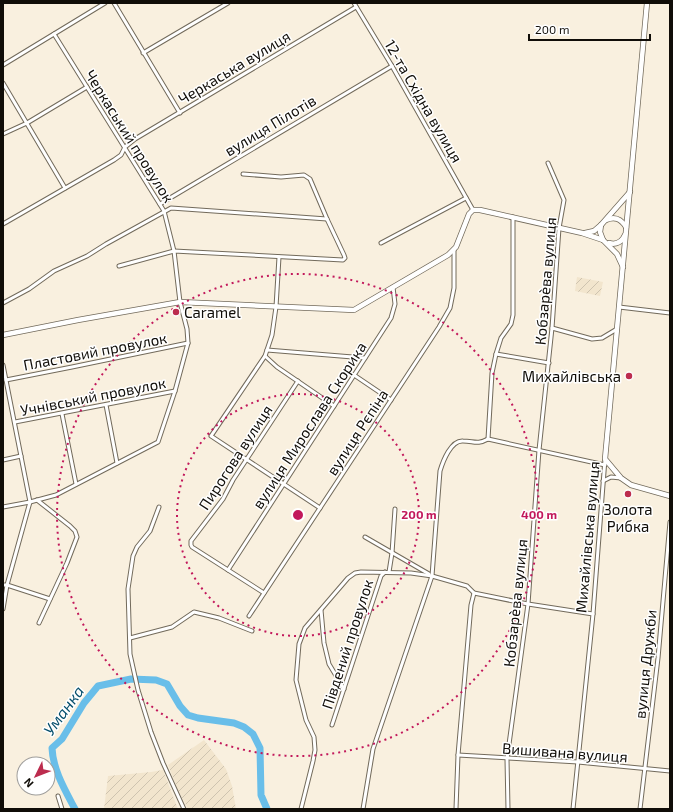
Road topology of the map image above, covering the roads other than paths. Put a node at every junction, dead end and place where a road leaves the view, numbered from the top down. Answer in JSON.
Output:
{"nodes":[{"id":1,"x":105,"y":3,"type":"edge"},
{"id":2,"x":114,"y":3,"type":"edge"},
{"id":3,"x":228,"y":3,"type":"edge"},
{"id":4,"x":354,"y":3,"type":"edge"},
{"id":5,"x":647,"y":3,"type":"edge"},
{"id":6,"x":356,"y":7,"type":"junction"},
{"id":7,"x":54,"y":34,"type":"junction"},
{"id":8,"x":143,"y":53,"type":"junction"},
{"id":9,"x":3,"y":65,"type":"edge"},
{"id":10,"x":392,"y":66,"type":"junction"},
{"id":11,"x":3,"y":83,"type":"edge"},
{"id":12,"x":87,"y":87,"type":"junction"},
{"id":13,"x":180,"y":113,"type":"junction"},
{"id":14,"x":27,"y":123,"type":"junction"},
{"id":15,"x":3,"y":134,"type":"edge"},
{"id":16,"x":125,"y":147,"type":"junction"},
{"id":17,"x":548,"y":163,"type":"dead end"},
{"id":18,"x":243,"y":174,"type":"dead end"},
{"id":19,"x":65,"y":188,"type":"junction"},
{"id":20,"x":631,"y":191,"type":"junction"},
{"id":21,"x":466,"y":198,"type":"junction"},
{"id":22,"x":160,"y":204,"type":"junction"},
{"id":23,"x":473,"y":210,"type":"junction"},
{"id":24,"x":164,"y":211,"type":"junction"},
{"id":25,"x":513,"y":217,"type":"junction"},
{"id":26,"x":327,"y":219,"type":"junction"},
{"id":27,"x":603,"y":223,"type":"junction"},
{"id":28,"x":3,"y":224,"type":"edge"},
{"id":29,"x":559,"y":228,"type":"junction"},
{"id":30,"x":626,"y":231,"type":"junction"},
{"id":31,"x":582,"y":233,"type":"junction"},
{"id":32,"x":605,"y":241,"type":"junction"},
{"id":33,"x":381,"y":243,"type":"dead end"},
{"id":34,"x":454,"y":249,"type":"junction"},
{"id":35,"x":174,"y":251,"type":"junction"},
{"id":36,"x":279,"y":257,"type":"junction"},
{"id":37,"x":119,"y":266,"type":"dead end"},
{"id":38,"x":623,"y":267,"type":"junction"},
{"id":39,"x":393,"y":287,"type":"junction"},
{"id":40,"x":180,"y":302,"type":"junction"},
{"id":41,"x":3,"y":304,"type":"edge"},
{"id":42,"x":276,"y":307,"type":"junction"},
{"id":43,"x":619,"y":308,"type":"junction"},
{"id":44,"x":670,"y":313,"type":"edge"},
{"id":45,"x":552,"y":328,"type":"junction"},
{"id":46,"x":617,"y":329,"type":"junction"},
{"id":47,"x":3,"y":335,"type":"edge"},
{"id":48,"x":188,"y":343,"type":"junction"},
{"id":49,"x":267,"y":350,"type":"junction"},
{"id":50,"x":496,"y":354,"type":"junction"},
{"id":51,"x":265,"y":356,"type":"junction"},
{"id":52,"x":365,"y":358,"type":"junction"},
{"id":53,"x":549,"y":363,"type":"junction"},
{"id":54,"x":3,"y":365,"type":"edge"},
{"id":55,"x":354,"y":375,"type":"junction"},
{"id":56,"x":6,"y":380,"type":"junction"},
{"id":57,"x":298,"y":382,"type":"junction"},
{"id":58,"x":175,"y":391,"type":"junction"},
{"id":59,"x":391,"y":400,"type":"junction"},
{"id":60,"x":106,"y":405,"type":"junction"},
{"id":61,"x":334,"y":406,"type":"junction"},
{"id":62,"x":62,"y":414,"type":"junction"},
{"id":63,"x":15,"y":422,"type":"junction"},
{"id":64,"x":488,"y":439,"type":"junction"},
{"id":65,"x":539,"y":450,"type":"junction"},
{"id":66,"x":21,"y":456,"type":"junction"},
{"id":67,"x":247,"y":459,"type":"junction"},
{"id":68,"x":605,"y":459,"type":"junction"},
{"id":69,"x":3,"y":460,"type":"edge"},
{"id":70,"x":117,"y":463,"type":"junction"},
{"id":71,"x":605,"y":465,"type":"junction"},
{"id":72,"x":620,"y":478,"type":"junction"},
{"id":73,"x":604,"y":481,"type":"junction"},
{"id":74,"x":76,"y":484,"type":"junction"},
{"id":75,"x":284,"y":484,"type":"junction"},
{"id":76,"x":670,"y":496,"type":"edge"},
{"id":77,"x":36,"y":500,"type":"junction"},
{"id":78,"x":30,"y":502,"type":"junction"},
{"id":79,"x":3,"y":507,"type":"edge"},
{"id":80,"x":159,"y":507,"type":"dead end"},
{"id":81,"x":320,"y":508,"type":"junction"},
{"id":82,"x":395,"y":509,"type":"dead end"},
{"id":83,"x":670,"y":522,"type":"edge"},
{"id":84,"x":365,"y":537,"type":"dead end"},
{"id":85,"x":392,"y":553,"type":"junction"},
{"id":86,"x":228,"y":570,"type":"junction"},
{"id":87,"x":387,"y":572,"type":"junction"},
{"id":88,"x":432,"y":576,"type":"junction"},
{"id":89,"x":5,"y":585,"type":"edge"},
{"id":90,"x":264,"y":593,"type":"junction"},
{"id":91,"x":474,"y":593,"type":"junction"},
{"id":92,"x":50,"y":599,"type":"junction"},
{"id":93,"x":528,"y":604,"type":"junction"},
{"id":94,"x":3,"y":609,"type":"edge"},
{"id":95,"x":321,"y":610,"type":"junction"},
{"id":96,"x":593,"y":614,"type":"junction"},
{"id":97,"x":249,"y":616,"type":"dead end"},
{"id":98,"x":39,"y":623,"type":"dead end"},
{"id":99,"x":252,"y":631,"type":"dead end"},
{"id":100,"x":130,"y":638,"type":"junction"},
{"id":101,"x":344,"y":689,"type":"junction"},
{"id":102,"x":332,"y":725,"type":"dead end"},
{"id":103,"x":458,"y":755,"type":"junction"},
{"id":104,"x":507,"y":759,"type":"junction"},
{"id":105,"x":578,"y":762,"type":"junction"},
{"id":106,"x":645,"y":769,"type":"junction"},
{"id":107,"x":670,"y":771,"type":"edge"},
{"id":108,"x":58,"y":796,"type":"dead end"},
{"id":109,"x":62,"y":809,"type":"edge"},
{"id":110,"x":184,"y":809,"type":"edge"},
{"id":111,"x":301,"y":809,"type":"edge"},
{"id":112,"x":363,"y":809,"type":"edge"},
{"id":113,"x":456,"y":809,"type":"edge"},
{"id":114,"x":508,"y":809,"type":"edge"},
{"id":115,"x":573,"y":809,"type":"edge"},
{"id":116,"x":640,"y":809,"type":"edge"}],
"edges":[{"from":1,"to":7,"type":"street"},
{"from":2,"to":8,"type":"street"},
{"from":3,"to":8,"type":"street"},
{"from":4,"to":6,"type":"street","name":"12-та Східна вулиця"},
{"from":5,"to":20,"type":"main road","name":"Михайлівська вулиця"},
{"from":6,"to":10,"type":"street","name":"12-та Східна вулиця"},
{"from":6,"to":13,"type":"street","name":"Черкаська вулиця"},
{"from":7,"to":9,"type":"street"},
{"from":7,"to":12,"type":"street","name":"Черкаський провулок"},
{"from":8,"to":13,"type":"street"},
{"from":10,"to":21,"type":"street","name":"12-та Східна вулиця"},
{"from":10,"to":22,"type":"street","name":"вулиця Пілотів"},
{"from":11,"to":14,"type":"street"},
{"from":12,"to":14,"type":"street"},
{"from":12,"to":16,"type":"street","name":"Черкаський провулок"},
{"from":13,"to":16,"type":"street","name":"Черкаська вулиця"},
{"from":14,"to":15,"type":"street"},
{"from":14,"to":19,"type":"street"},
{"from":16,"to":19,"type":"street","name":"Черкаська вулиця"},
{"from":16,"to":22,"type":"street","name":"Черкаський провулок"},
{"from":17,"to":29,"type":"street","name":"Кобзарèва вулиця"},
{"from":18,"to":26,"type":"street"},
{"from":19,"to":28,"type":"street","name":"Черкаська вулиця"},
{"from":20,"to":27,"type":"main road"},
{"from":20,"to":30,"type":"main road","name":"Михайлівська вулиця"},
{"from":21,"to":23,"type":"street","name":"12-та Східна вулиця"},
{"from":21,"to":33,"type":"street"},
{"from":22,"to":24,"type":"street","name":"Черкаський провулок"},
{"from":23,"to":25,"type":"main road"},
{"from":23,"to":34,"type":"main road"},
{"from":24,"to":26,"type":"street"},
{"from":24,"to":35,"type":"street","name":"Черкаський провулок"},
{"from":24,"to":41,"type":"street"},
{"from":25,"to":29,"type":"main road"},
{"from":25,"to":50,"type":"street"},
{"from":26,"to":36,"type":"street"},
{"from":27,"to":30,"type":"main road"},
{"from":27,"to":31,"type":"main road"},
{"from":27,"to":32,"type":"main road"},
{"from":29,"to":31,"type":"main road"},
{"from":29,"to":45,"type":"street","name":"Кобзарèва вулиця"},
{"from":30,"to":32,"type":"main road"},
{"from":30,"to":38,"type":"main road","name":"Михайлівська вулиця"},
{"from":31,"to":32,"type":"main road"},
{"from":32,"to":38,"type":"main road"},
{"from":34,"to":39,"type":"main road"},
{"from":34,"to":59,"type":"street","name":"вулиця Рєпіна"},
{"from":35,"to":36,"type":"street"},
{"from":35,"to":37,"type":"street"},
{"from":35,"to":40,"type":"street","name":"Черкаський провулок"},
{"from":36,"to":42,"type":"street"},
{"from":38,"to":43,"type":"main road","name":"Михайлівська вулиця"},
{"from":39,"to":42,"type":"main road"},
{"from":39,"to":52,"type":"street","name":"вулиця Мирослава Скорика"},
{"from":40,"to":42,"type":"main road"},
{"from":40,"to":47,"type":"main road"},
{"from":40,"to":48,"type":"street","name":"Черкаський провулок"},
{"from":42,"to":49,"type":"street"},
{"from":43,"to":44,"type":"street"},
{"from":43,"to":46,"type":"main road","name":"Михайлівська вулиця"},
{"from":45,"to":46,"type":"street"},
{"from":45,"to":53,"type":"street","name":"Кобзарèва вулиця"},
{"from":46,"to":68,"type":"main road","name":"Михайлівська вулиця"},
{"from":48,"to":56,"type":"street","name":"Пластовий провулок"},
{"from":48,"to":58,"type":"street"},
{"from":49,"to":51,"type":"street"},
{"from":49,"to":52,"type":"street"},
{"from":50,"to":53,"type":"street"},
{"from":50,"to":64,"type":"street"},
{"from":51,"to":57,"type":"street"},
{"from":51,"to":67,"type":"street"},
{"from":52,"to":55,"type":"street","name":"вулиця Мирослава Скорика"},
{"from":53,"to":65,"type":"street","name":"Кобзарèва вулиця"},
{"from":54,"to":56,"type":"street"},
{"from":55,"to":59,"type":"street"},
{"from":55,"to":61,"type":"street","name":"вулиця Мирослава Скорика"},
{"from":56,"to":63,"type":"street"},
{"from":57,"to":61,"type":"street"},
{"from":57,"to":67,"type":"street","name":"Пирогова вулиця"},
{"from":58,"to":60,"type":"street","name":"Учнівський провулок"},
{"from":58,"to":70,"type":"street"},
{"from":59,"to":81,"type":"street","name":"вулиця Рєпіна"},
{"from":60,"to":62,"type":"street","name":"Учнівський провулок"},
{"from":60,"to":70,"type":"street"},
{"from":61,"to":75,"type":"street","name":"вулиця Мирослава Скорика"},
{"from":62,"to":63,"type":"street","name":"Учнівський провулок"},
{"from":62,"to":74,"type":"street"},
{"from":63,"to":66,"type":"street"},
{"from":64,"to":65,"type":"street"},
{"from":64,"to":88,"type":"street"},
{"from":65,"to":71,"type":"street"},
{"from":65,"to":93,"type":"street","name":"Кобзарèва вулиця"},
{"from":66,"to":69,"type":"street"},
{"from":66,"to":78,"type":"street"},
{"from":67,"to":75,"type":"street"},
{"from":67,"to":86,"type":"street","name":"Пирогова вулиця"},
{"from":68,"to":71,"type":"street","name":"Михайлівська вулиця"},
{"from":68,"to":72,"type":"main road"},
{"from":70,"to":74,"type":"street"},
{"from":71,"to":73,"type":"street","name":"Михайлівська вулиця"},
{"from":72,"to":73,"type":"street"},
{"from":72,"to":76,"type":"main road"},
{"from":73,"to":96,"type":"street","name":"Михайлівська вулиця"},
{"from":74,"to":77,"type":"street"},
{"from":75,"to":81,"type":"street"},
{"from":75,"to":86,"type":"street","name":"вулиця Мирослава Скорика"},
{"from":77,"to":78,"type":"street"},
{"from":77,"to":92,"type":"street"},
{"from":78,"to":79,"type":"street"},
{"from":78,"to":89,"type":"street"},
{"from":80,"to":100,"type":"street"},
{"from":81,"to":90,"type":"street","name":"вулиця Рєпіна"},
{"from":82,"to":85,"type":"street","name":"Південий провулок"},
{"from":83,"to":106,"type":"street","name":"вулиця Дружби"},
{"from":84,"to":85,"type":"street"},
{"from":85,"to":87,"type":"street","name":"Південий провулок"},
{"from":85,"to":88,"type":"street"},
{"from":86,"to":90,"type":"street"},
{"from":87,"to":88,"type":"street"},
{"from":87,"to":95,"type":"street"},
{"from":87,"to":101,"type":"street","name":"Південий провулок"},
{"from":88,"to":91,"type":"street"},
{"from":88,"to":112,"type":"street"},
{"from":89,"to":92,"type":"street"},
{"from":89,"to":94,"type":"street"},
{"from":90,"to":97,"type":"street","name":"вулиця Рєпіна"},
{"from":91,"to":93,"type":"street"},
{"from":91,"to":103,"type":"street"},
{"from":92,"to":98,"type":"street"},
{"from":93,"to":96,"type":"street"},
{"from":93,"to":104,"type":"street","name":"Кобзарèва вулиця"},
{"from":95,"to":101,"type":"street"},
{"from":95,"to":111,"type":"street"},
{"from":96,"to":105,"type":"street","name":"Михайлівська вулиця"},
{"from":99,"to":100,"type":"street"},
{"from":100,"to":110,"type":"street"},
{"from":101,"to":102,"type":"street","name":"Південий провулок"},
{"from":103,"to":104,"type":"street","name":"Вишивана вулиця"},
{"from":103,"to":113,"type":"street"},
{"from":104,"to":105,"type":"street","name":"Вишивана вулиця"},
{"from":104,"to":114,"type":"street","name":"Кобзарèва вулиця"},
{"from":105,"to":106,"type":"street","name":"Вишивана вулиця"},
{"from":105,"to":115,"type":"street","name":"Михайлівська вулиця"},
{"from":106,"to":107,"type":"street","name":"Вишивана вулиця"},
{"from":106,"to":116,"type":"street","name":"вулиця Дружби"},
{"from":108,"to":109,"type":"street"}]}
